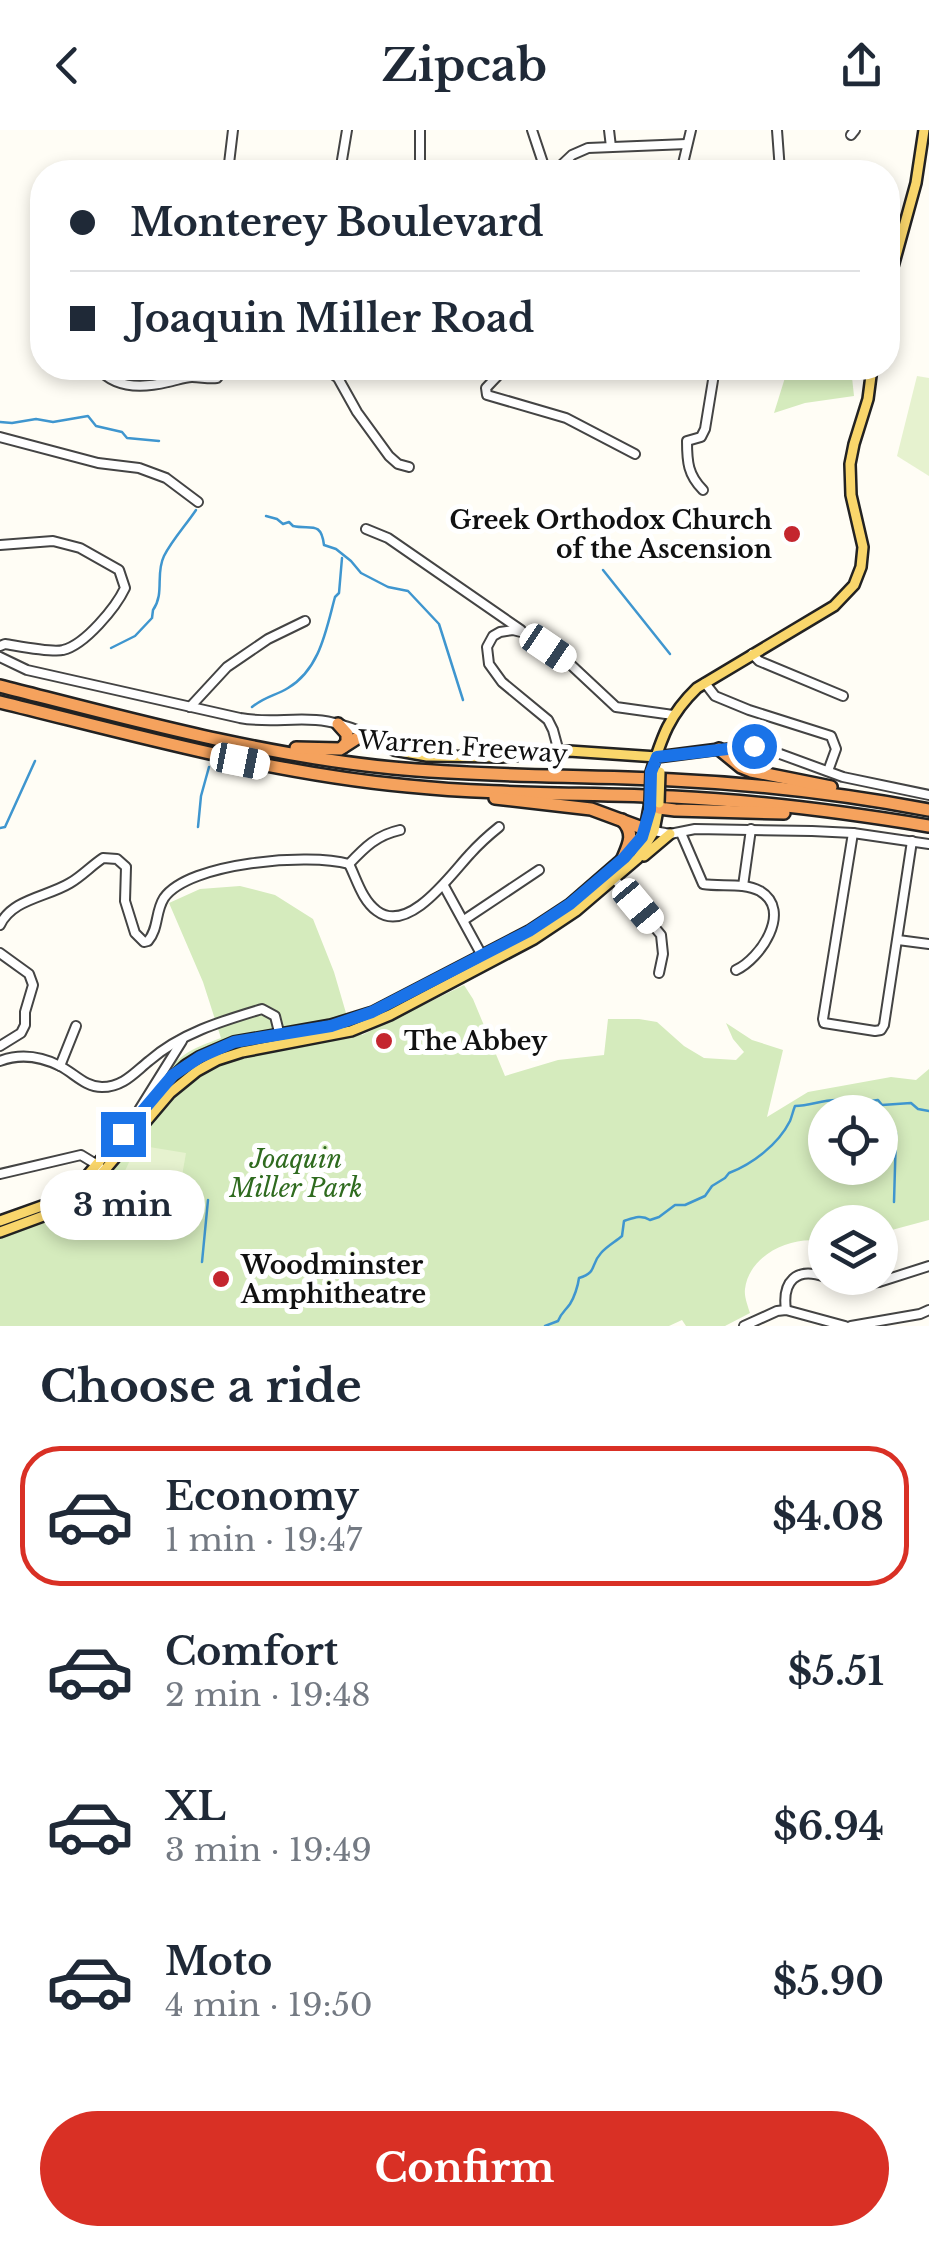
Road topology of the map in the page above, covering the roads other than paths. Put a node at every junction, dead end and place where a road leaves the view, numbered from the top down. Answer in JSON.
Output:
{"nodes":[{"id":1,"x":232,"y":130,"type":"edge"},
{"id":2,"x":346,"y":130,"type":"edge"},
{"id":3,"x":420,"y":130,"type":"edge"},
{"id":4,"x":532,"y":130,"type":"edge"},
{"id":5,"x":609,"y":130,"type":"edge"},
{"id":6,"x":690,"y":130,"type":"edge"},
{"id":7,"x":777,"y":130,"type":"edge"},
{"id":8,"x":924,"y":130,"type":"edge"},
{"id":9,"x":687,"y":144,"type":"junction"},
{"id":10,"x":610,"y":146,"type":"junction"},
{"id":11,"x":229,"y":160,"type":"edge"},
{"id":12,"x":342,"y":160,"type":"edge"},
{"id":13,"x":420,"y":160,"type":"edge"},
{"id":14,"x":542,"y":160,"type":"edge"},
{"id":15,"x":567,"y":160,"type":"edge"},
{"id":16,"x":684,"y":160,"type":"edge"},
{"id":17,"x":779,"y":160,"type":"edge"},
{"id":18,"x":900,"y":241,"type":"edge"},
{"id":19,"x":112,"y":380,"type":"edge"},
{"id":20,"x":172,"y":380,"type":"edge"},
{"id":21,"x":339,"y":380,"type":"edge"},
{"id":22,"x":494,"y":380,"type":"edge"},
{"id":23,"x":713,"y":380,"type":"edge"},
{"id":24,"x":870,"y":380,"type":"edge"},
{"id":25,"x":0,"y":437,"type":"edge"},
{"id":26,"x":635,"y":454,"type":"dead end"},
{"id":27,"x":409,"y":468,"type":"dead end"},
{"id":28,"x":703,"y":490,"type":"dead end"},
{"id":29,"x":198,"y":502,"type":"dead end"},
{"id":30,"x":366,"y":529,"type":"dead end"},
{"id":31,"x":0,"y":545,"type":"edge"},
{"id":32,"x":306,"y":621,"type":"dead end"},
{"id":33,"x":525,"y":633,"type":"junction"},
{"id":34,"x":0,"y":646,"type":"edge"},
{"id":35,"x":752,"y":654,"type":"junction"},
{"id":36,"x":0,"y":657,"type":"edge"},
{"id":37,"x":704,"y":683,"type":"junction"},
{"id":38,"x":0,"y":686,"type":"edge"},
{"id":39,"x":842,"y":696,"type":"dead end"},
{"id":40,"x":0,"y":702,"type":"edge"},
{"id":41,"x":189,"y":707,"type":"junction"},
{"id":42,"x":673,"y":715,"type":"junction"},
{"id":43,"x":338,"y":724,"type":"junction"},
{"id":44,"x":188,"y":733,"type":"junction"},
{"id":45,"x":364,"y":733,"type":"junction"},
{"id":46,"x":761,"y":747,"type":"junction"},
{"id":47,"x":340,"y":749,"type":"junction"},
{"id":48,"x":719,"y":749,"type":"junction"},
{"id":49,"x":559,"y":752,"type":"junction"},
{"id":50,"x":657,"y":757,"type":"junction"},
{"id":51,"x":751,"y":771,"type":"junction"},
{"id":52,"x":828,"y":772,"type":"junction"},
{"id":53,"x":467,"y":791,"type":"junction"},
{"id":54,"x":929,"y":794,"type":"edge"},
{"id":55,"x":861,"y":798,"type":"junction"},
{"id":56,"x":656,"y":804,"type":"junction"},
{"id":57,"x":929,"y":810,"type":"edge"},
{"id":58,"x":614,"y":816,"type":"junction"},
{"id":59,"x":878,"y":818,"type":"junction"},
{"id":60,"x":929,"y":826,"type":"edge"},
{"id":61,"x":500,"y":827,"type":"dead end"},
{"id":62,"x":751,"y":829,"type":"junction"},
{"id":63,"x":400,"y":830,"type":"dead end"},
{"id":64,"x":650,"y":830,"type":"junction"},
{"id":65,"x":853,"y":833,"type":"junction"},
{"id":66,"x":676,"y":834,"type":"junction"},
{"id":67,"x":912,"y":841,"type":"junction"},
{"id":68,"x":929,"y":844,"type":"edge"},
{"id":69,"x":626,"y":862,"type":"junction"},
{"id":70,"x":349,"y":864,"type":"junction"},
{"id":71,"x":539,"y":870,"type":"dead end"},
{"id":72,"x":612,"y":875,"type":"junction"},
{"id":73,"x":444,"y":886,"type":"junction"},
{"id":74,"x":743,"y":886,"type":"junction"},
{"id":75,"x":464,"y":920,"type":"junction"},
{"id":76,"x":0,"y":925,"type":"edge"},
{"id":77,"x":898,"y":940,"type":"junction"},
{"id":78,"x":929,"y":944,"type":"edge"},
{"id":79,"x":0,"y":952,"type":"edge"},
{"id":80,"x":484,"y":960,"type":"junction"},
{"id":81,"x":736,"y":970,"type":"dead end"},
{"id":82,"x":658,"y":973,"type":"dead end"},
{"id":83,"x":76,"y":1026,"type":"dead end"},
{"id":84,"x":184,"y":1038,"type":"junction"},
{"id":85,"x":280,"y":1040,"type":"junction"},
{"id":86,"x":0,"y":1046,"type":"edge"},
{"id":87,"x":0,"y":1061,"type":"edge"},
{"id":88,"x":60,"y":1066,"type":"junction"},
{"id":89,"x":123,"y":1134,"type":"junction"},
{"id":90,"x":102,"y":1168,"type":"junction"},
{"id":91,"x":0,"y":1174,"type":"edge"},
{"id":92,"x":0,"y":1220,"type":"edge"},
{"id":93,"x":0,"y":1232,"type":"edge"},
{"id":94,"x":929,"y":1266,"type":"edge"},
{"id":95,"x":808,"y":1273,"type":"edge"},
{"id":96,"x":898,"y":1276,"type":"edge"},
{"id":97,"x":786,"y":1310,"type":"junction"},
{"id":98,"x":929,"y":1310,"type":"edge"},
{"id":99,"x":744,"y":1326,"type":"edge"},
{"id":100,"x":848,"y":1326,"type":"edge"}],
"edges":[{"from":1,"to":11,"type":"street"},
{"from":2,"to":12,"type":"street"},
{"from":3,"to":13,"type":"street"},
{"from":4,"to":14,"type":"street"},
{"from":5,"to":10,"type":"street"},
{"from":6,"to":9,"type":"street"},
{"from":7,"to":17,"type":"street"},
{"from":8,"to":18,"type":"main road"},
{"from":9,"to":10,"type":"street"},
{"from":9,"to":16,"type":"street"},
{"from":10,"to":15,"type":"street"},
{"from":19,"to":20,"type":"street"},
{"from":21,"to":27,"type":"street"},
{"from":22,"to":26,"type":"street"},
{"from":23,"to":28,"type":"street"},
{"from":24,"to":35,"type":"main road"},
{"from":25,"to":29,"type":"street"},
{"from":30,"to":33,"type":"street"},
{"from":31,"to":34,"type":"street"},
{"from":32,"to":41,"type":"street"},
{"from":33,"to":42,"type":"street"},
{"from":33,"to":49,"type":"street"},
{"from":35,"to":37,"type":"main road"},
{"from":35,"to":39,"type":"street"},
{"from":36,"to":41,"type":"street"},
{"from":37,"to":42,"type":"main road"},
{"from":37,"to":52,"type":"street"},
{"from":38,"to":44,"type":"highway","name":"Warren Freeway"},
{"from":40,"to":53,"type":"highway","name":"Warren Freeway"},
{"from":41,"to":43,"type":"street"},
{"from":42,"to":50,"type":"main road"},
{"from":43,"to":45,"type":"street"},
{"from":43,"to":47,"type":"highway"},
{"from":44,"to":47,"type":"highway"},
{"from":44,"to":55,"type":"highway","name":"Warren Freeway"},
{"from":45,"to":47,"type":"highway"},
{"from":45,"to":49,"type":"main road"},
{"from":46,"to":48,"type":"street"},
{"from":46,"to":51,"type":"highway"},
{"from":46,"to":52,"type":"street"},
{"from":48,"to":50,"type":"main road"},
{"from":48,"to":51,"type":"highway"},
{"from":49,"to":50,"type":"main road"},
{"from":50,"to":56,"type":"main road","bridge":true},
{"from":51,"to":55,"type":"highway"},
{"from":52,"to":54,"type":"street"},
{"from":53,"to":58,"type":"highway"},
{"from":53,"to":59,"type":"highway","name":"Warren Freeway"},
{"from":55,"to":57,"type":"highway","name":"Warren Freeway"},
{"from":56,"to":59,"type":"highway"},
{"from":56,"to":64,"type":"main road"},
{"from":58,"to":64,"type":"highway"},
{"from":58,"to":69,"type":"highway"},
{"from":59,"to":60,"type":"highway","name":"Warren Freeway"},
{"from":61,"to":73,"type":"street"},
{"from":62,"to":65,"type":"street"},
{"from":62,"to":66,"type":"street"},
{"from":62,"to":74,"type":"street"},
{"from":63,"to":70,"type":"street"},
{"from":64,"to":66,"type":"street"},
{"from":64,"to":69,"type":"main road"},
{"from":65,"to":67,"type":"street"},
{"from":65,"to":77,"type":"street"},
{"from":66,"to":69,"type":"main road"},
{"from":66,"to":74,"type":"street"},
{"from":67,"to":68,"type":"street"},
{"from":67,"to":77,"type":"street"},
{"from":69,"to":72,"type":"main road"},
{"from":70,"to":73,"type":"street"},
{"from":70,"to":76,"type":"street"},
{"from":71,"to":75,"type":"street"},
{"from":72,"to":80,"type":"main road"},
{"from":72,"to":82,"type":"street"},
{"from":73,"to":75,"type":"street"},
{"from":74,"to":81,"type":"street"},
{"from":75,"to":80,"type":"street"},
{"from":77,"to":78,"type":"street"},
{"from":79,"to":86,"type":"street"},
{"from":80,"to":85,"type":"main road"},
{"from":83,"to":88,"type":"street"},
{"from":84,"to":85,"type":"street"},
{"from":84,"to":88,"type":"street"},
{"from":84,"to":89,"type":"street"},
{"from":85,"to":89,"type":"main road"},
{"from":85,"to":90,"type":"main road"},
{"from":87,"to":88,"type":"street"},
{"from":89,"to":90,"type":"main road"},
{"from":90,"to":91,"type":"street"},
{"from":90,"to":92,"type":"main road"},
{"from":90,"to":93,"type":"main road"},
{"from":94,"to":96,"type":"street"},
{"from":95,"to":97,"type":"street"},
{"from":97,"to":99,"type":"street"},
{"from":97,"to":100,"type":"street"},
{"from":98,"to":100,"type":"street"}]}
